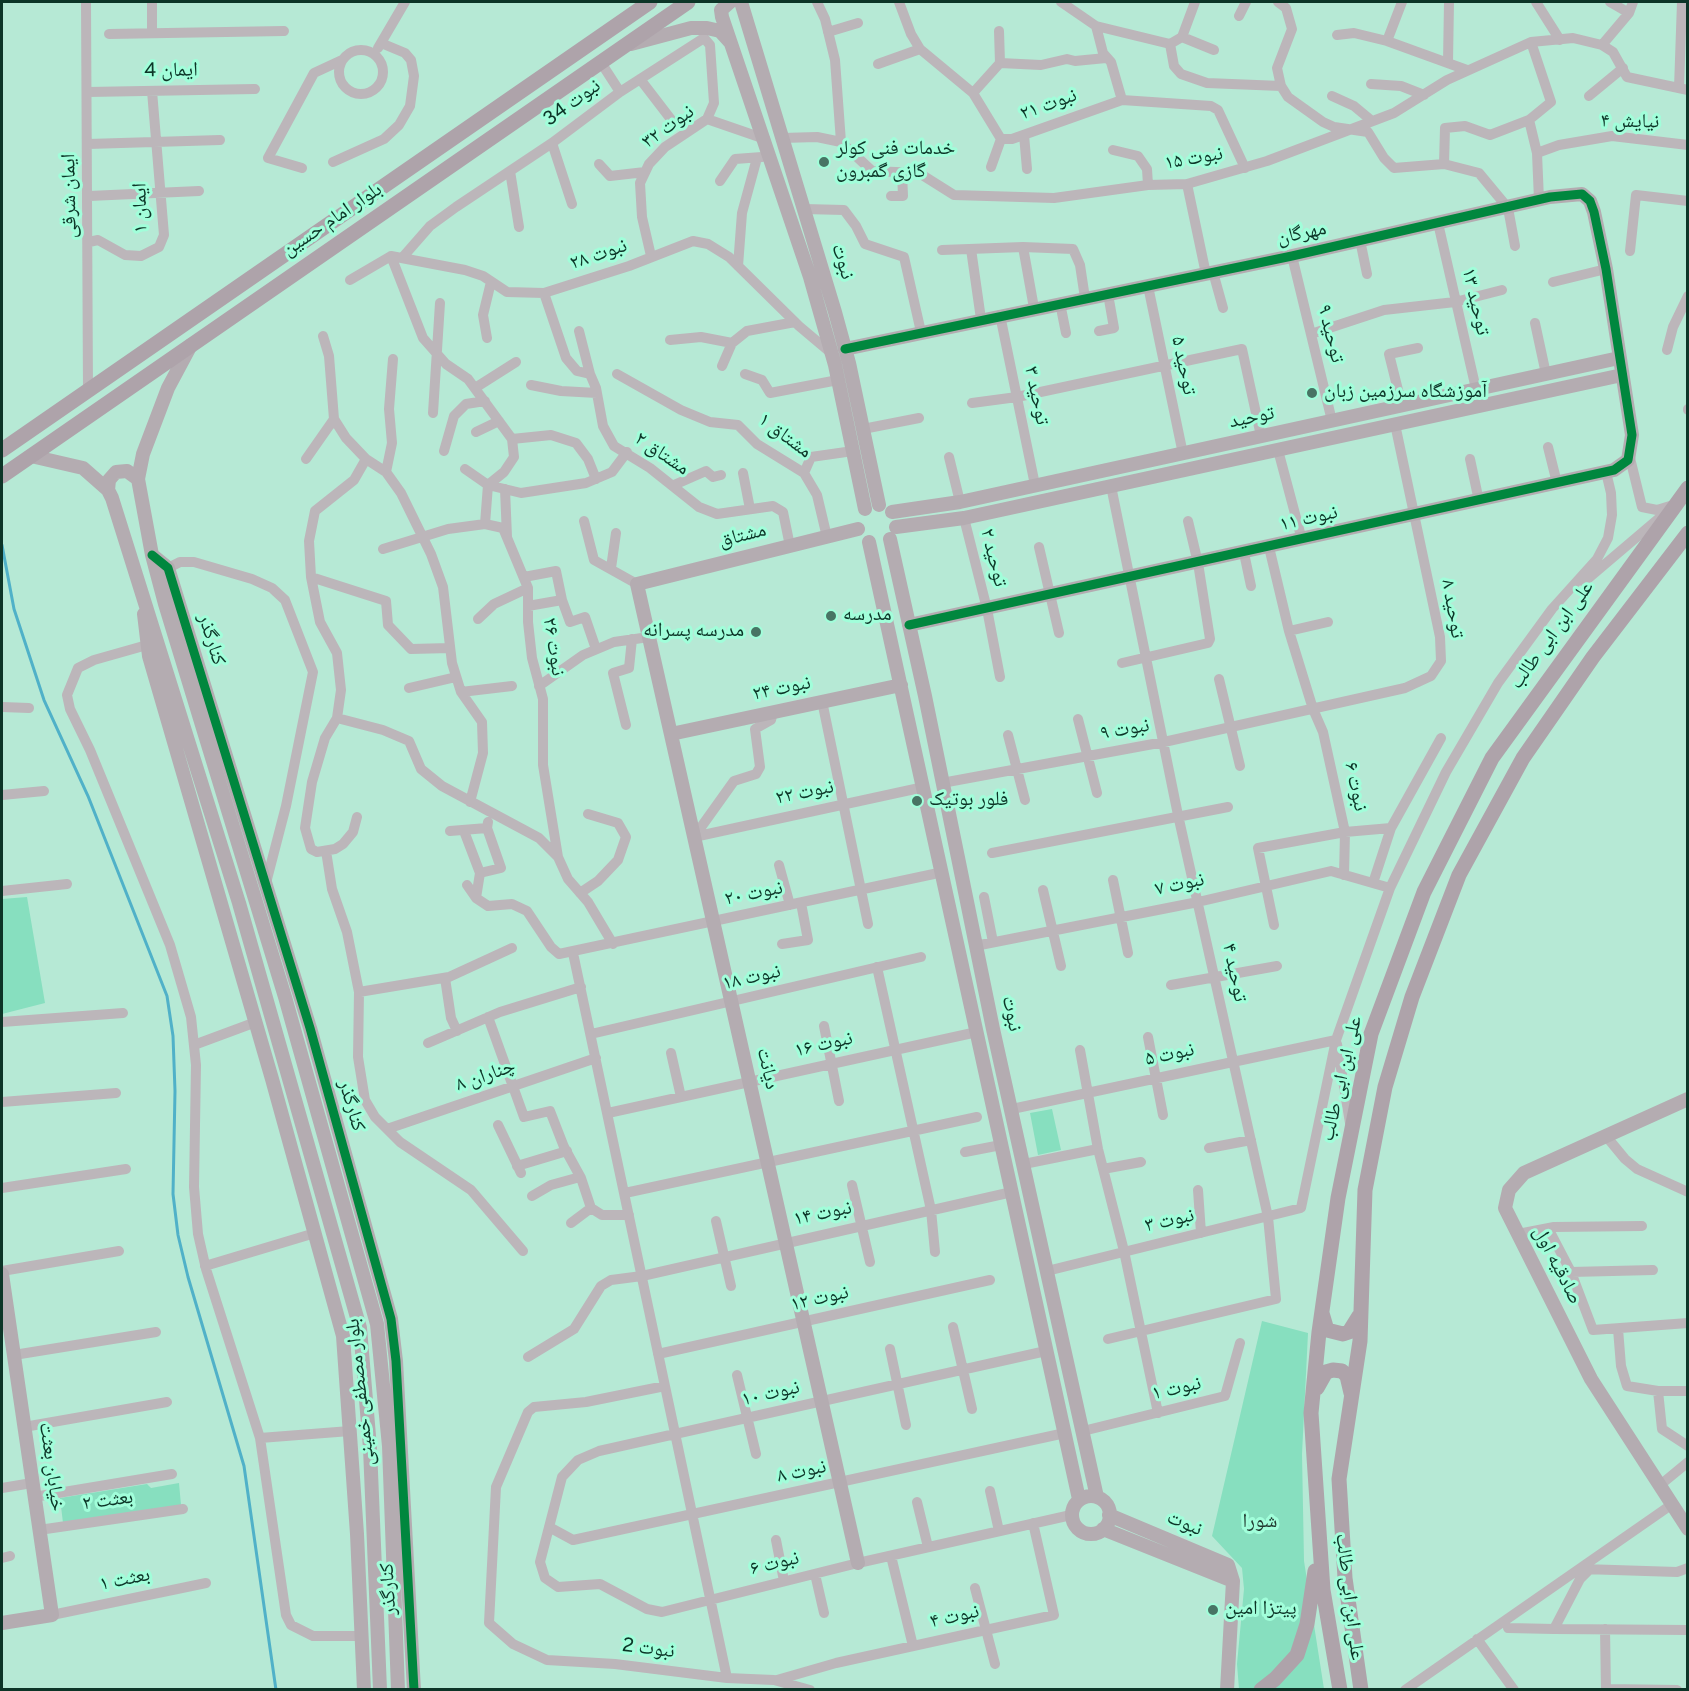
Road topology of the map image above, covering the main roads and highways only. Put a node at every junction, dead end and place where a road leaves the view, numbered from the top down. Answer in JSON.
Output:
{"nodes":[{"id":1,"x":650,"y":2,"type":"edge"},
{"id":2,"x":688,"y":2,"type":"edge"},
{"id":3,"x":2,"y":450,"type":"edge"},
{"id":4,"x":2,"y":476,"type":"edge"},
{"id":5,"x":1688,"y":488,"type":"edge"},
{"id":6,"x":1688,"y":533,"type":"edge"},
{"id":7,"x":1361,"y":1311,"type":"junction"},
{"id":8,"x":1322,"y":1313,"type":"junction"},
{"id":9,"x":1312,"y":1402,"type":"junction"},
{"id":10,"x":1352,"y":1402,"type":"junction"},
{"id":11,"x":1319,"y":1545,"type":"junction"},
{"id":12,"x":1261,"y":1689,"type":"edge"},
{"id":13,"x":1340,"y":1689,"type":"edge"},
{"id":14,"x":1361,"y":1689,"type":"edge"}],
"edges":[{"from":1,"to":3,"type":"main road","name":"بلوار امام حسین"},
{"from":2,"to":4,"type":"main road","name":"بلوار امام حسین"},
{"from":5,"to":8,"type":"main road","name":"علی ابن ابی طالب"},
{"from":6,"to":7,"type":"main road","name":"علی ابن ابی طالب"},
{"from":7,"to":8,"type":"main road"},
{"from":7,"to":10,"type":"main road","name":"علی ابن ابی طالب"},
{"from":8,"to":9,"type":"main road","name":"علی ابن ابی طالب"},
{"from":9,"to":10,"type":"main road"},
{"from":9,"to":11,"type":"main road","name":"علی ابن ابی طالب"},
{"from":10,"to":14,"type":"main road","name":"علی ابن ابی طالب"},
{"from":11,"to":12,"type":"main road"},
{"from":11,"to":13,"type":"main road","name":"علی ابن ابی طالب"}]}
